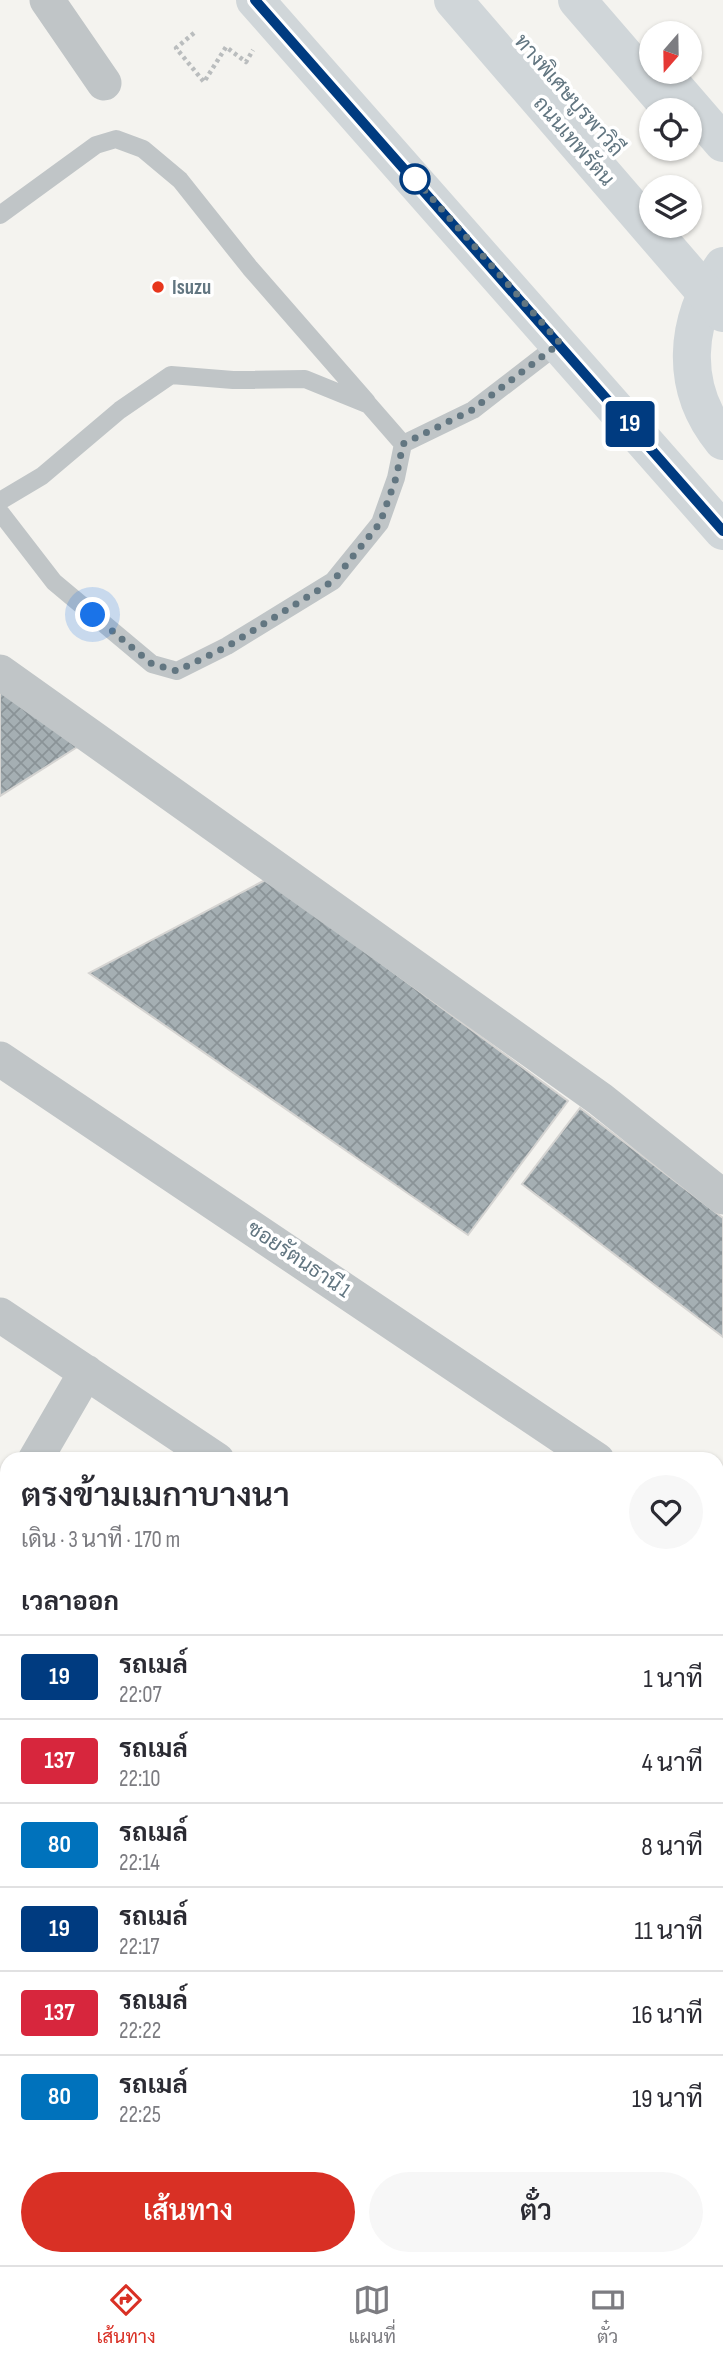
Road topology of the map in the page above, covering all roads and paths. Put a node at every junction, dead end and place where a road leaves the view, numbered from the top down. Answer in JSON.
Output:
{"nodes":[{"id":1,"x":47,"y":0,"type":"edge"},
{"id":2,"x":255,"y":0,"type":"edge"},
{"id":3,"x":453,"y":0,"type":"edge"},
{"id":4,"x":487,"y":0,"type":"edge"},
{"id":5,"x":577,"y":0,"type":"edge"},
{"id":6,"x":599,"y":0,"type":"edge"},
{"id":7,"x":194,"y":33,"type":"dead end"},
{"id":8,"x":639,"y":46,"type":"edge"},
{"id":9,"x":204,"y":82,"type":"dead end"},
{"id":10,"x":104,"y":83,"type":"dead end"},
{"id":11,"x":671,"y":84,"type":"edge"},
{"id":12,"x":662,"y":98,"type":"edge"},
{"id":13,"x":723,"y":143,"type":"edge"},
{"id":14,"x":702,"y":145,"type":"edge"},
{"id":15,"x":723,"y":170,"type":"edge"},
{"id":16,"x":639,"y":176,"type":"edge"},
{"id":17,"x":0,"y":215,"type":"edge"},
{"id":18,"x":692,"y":238,"type":"edge"},
{"id":19,"x":723,"y":266,"type":"edge"},
{"id":20,"x":723,"y":274,"type":"edge"},
{"id":21,"x":723,"y":313,"type":"edge"},
{"id":22,"x":560,"y":343,"type":"junction"},
{"id":23,"x":369,"y":404,"type":"junction"},
{"id":24,"x":723,"y":441,"type":"edge"},
{"id":25,"x":403,"y":444,"type":"junction"},
{"id":26,"x":0,"y":501,"type":"edge"},
{"id":27,"x":0,"y":512,"type":"edge"},
{"id":28,"x":723,"y":531,"type":"edge"},
{"id":29,"x":0,"y":672,"type":"edge"},
{"id":30,"x":0,"y":1059,"type":"edge"},
{"id":31,"x":723,"y":1197,"type":"edge"},
{"id":32,"x":0,"y":1315,"type":"edge"},
{"id":33,"x":86,"y":1372,"type":"junction"},
{"id":34,"x":40,"y":1452,"type":"edge"},
{"id":35,"x":205,"y":1452,"type":"edge"},
{"id":36,"x":585,"y":1452,"type":"edge"}],
"edges":[{"from":1,"to":10,"type":"street"},
{"from":2,"to":22,"type":"main road"},
{"from":3,"to":21,"type":"main road","name":"ถนนเทพรัตน"},
{"from":4,"to":16,"type":"main road","name":"ทางพิเศษบูรพาวิถี"},
{"from":5,"to":12,"type":"main road"},
{"from":6,"to":8,"type":"main road"},
{"from":7,"to":9,"type":"path"},
{"from":11,"to":13,"type":"main road"},
{"from":14,"to":15,"type":"main road"},
{"from":17,"to":23,"type":"lane"},
{"from":18,"to":20,"type":"main road"},
{"from":19,"to":24,"type":"main road"},
{"from":22,"to":25,"type":"lane"},
{"from":22,"to":28,"type":"main road"},
{"from":23,"to":25,"type":"lane"},
{"from":23,"to":26,"type":"lane"},
{"from":25,"to":27,"type":"lane"},
{"from":29,"to":31,"type":"street"},
{"from":30,"to":36,"type":"street","name":"ซอยรัตนธานี 1"},
{"from":32,"to":33,"type":"street"},
{"from":33,"to":34,"type":"street"},
{"from":33,"to":35,"type":"street"}]}
